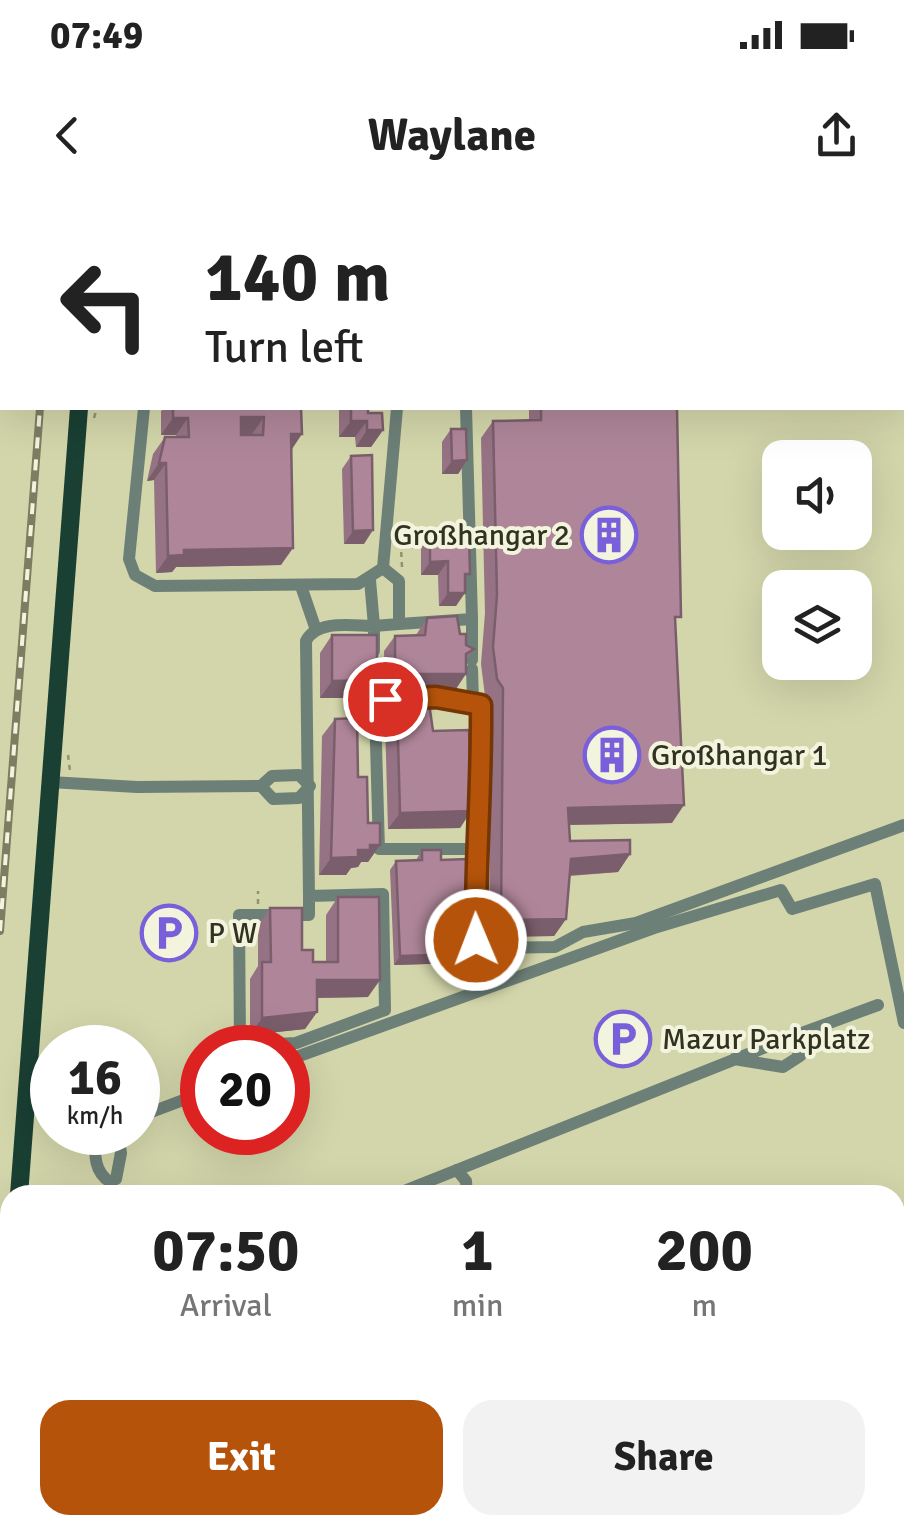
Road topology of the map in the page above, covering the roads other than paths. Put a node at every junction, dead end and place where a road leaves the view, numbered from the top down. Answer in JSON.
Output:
{"nodes":[{"id":1,"x":382,"y":200,"type":"edge"},
{"id":2,"x":396,"y":200,"type":"edge"},
{"id":3,"x":78,"y":410,"type":"edge"},
{"id":4,"x":144,"y":410,"type":"edge"},
{"id":5,"x":396,"y":410,"type":"edge"},
{"id":6,"x":466,"y":410,"type":"edge"},
{"id":7,"x":383,"y":568,"type":"junction"},
{"id":8,"x":370,"y":580,"type":"junction"},
{"id":9,"x":301,"y":586,"type":"junction"},
{"id":10,"x":472,"y":619,"type":"junction"},
{"id":11,"x":400,"y":624,"type":"junction"},
{"id":12,"x":374,"y":626,"type":"junction"},
{"id":13,"x":316,"y":630,"type":"junction"},
{"id":14,"x":473,"y":700,"type":"junction"},
{"id":15,"x":374,"y":709,"type":"junction"},
{"id":16,"x":50,"y":782,"type":"junction"},
{"id":17,"x":261,"y":786,"type":"junction"},
{"id":18,"x":310,"y":786,"type":"junction"},
{"id":19,"x":894,"y":825,"type":"edge"},
{"id":20,"x":474,"y":849,"type":"junction"},
{"id":21,"x":310,"y":896,"type":"junction"},
{"id":22,"x":878,"y":1004,"type":"dead end"},
{"id":23,"x":902,"y":1014,"type":"edge"},
{"id":24,"x":791,"y":1036,"type":"junction"},
{"id":25,"x":310,"y":1052,"type":"edge"},
{"id":26,"x":734,"y":1059,"type":"junction"},
{"id":27,"x":456,"y":1170,"type":"junction"},
{"id":28,"x":20,"y":1185,"type":"edge"},
{"id":29,"x":419,"y":1185,"type":"edge"},
{"id":30,"x":466,"y":1185,"type":"edge"}],
"edges":[{"from":1,"to":2,"type":"street"},
{"from":3,"to":16,"type":"main road"},
{"from":4,"to":9,"type":"street"},
{"from":5,"to":7,"type":"street"},
{"from":6,"to":10,"type":"street"},
{"from":7,"to":8,"type":"street"},
{"from":7,"to":11,"type":"street"},
{"from":8,"to":9,"type":"street"},
{"from":8,"to":12,"type":"street"},
{"from":9,"to":13,"type":"street"},
{"from":10,"to":11,"type":"street"},
{"from":10,"to":14,"type":"street"},
{"from":11,"to":12,"type":"street"},
{"from":12,"to":13,"type":"street"},
{"from":12,"to":15,"type":"street"},
{"from":13,"to":18,"type":"street"},
{"from":14,"to":15,"type":"street"},
{"from":14,"to":20,"type":"street"},
{"from":15,"to":20,"type":"street"},
{"from":16,"to":17,"type":"street"},
{"from":16,"to":28,"type":"main road"},
{"from":17,"to":18,"type":"street"},
{"from":17,"to":18,"type":"street"},
{"from":18,"to":21,"type":"street"},
{"from":19,"to":20,"type":"street"},
{"from":21,"to":21,"type":"street"},
{"from":22,"to":24,"type":"street"},
{"from":23,"to":25,"type":"street"},
{"from":24,"to":26,"type":"street"},
{"from":24,"to":26,"type":"street"},
{"from":26,"to":27,"type":"street"},
{"from":27,"to":29,"type":"street"},
{"from":27,"to":30,"type":"street"}]}
